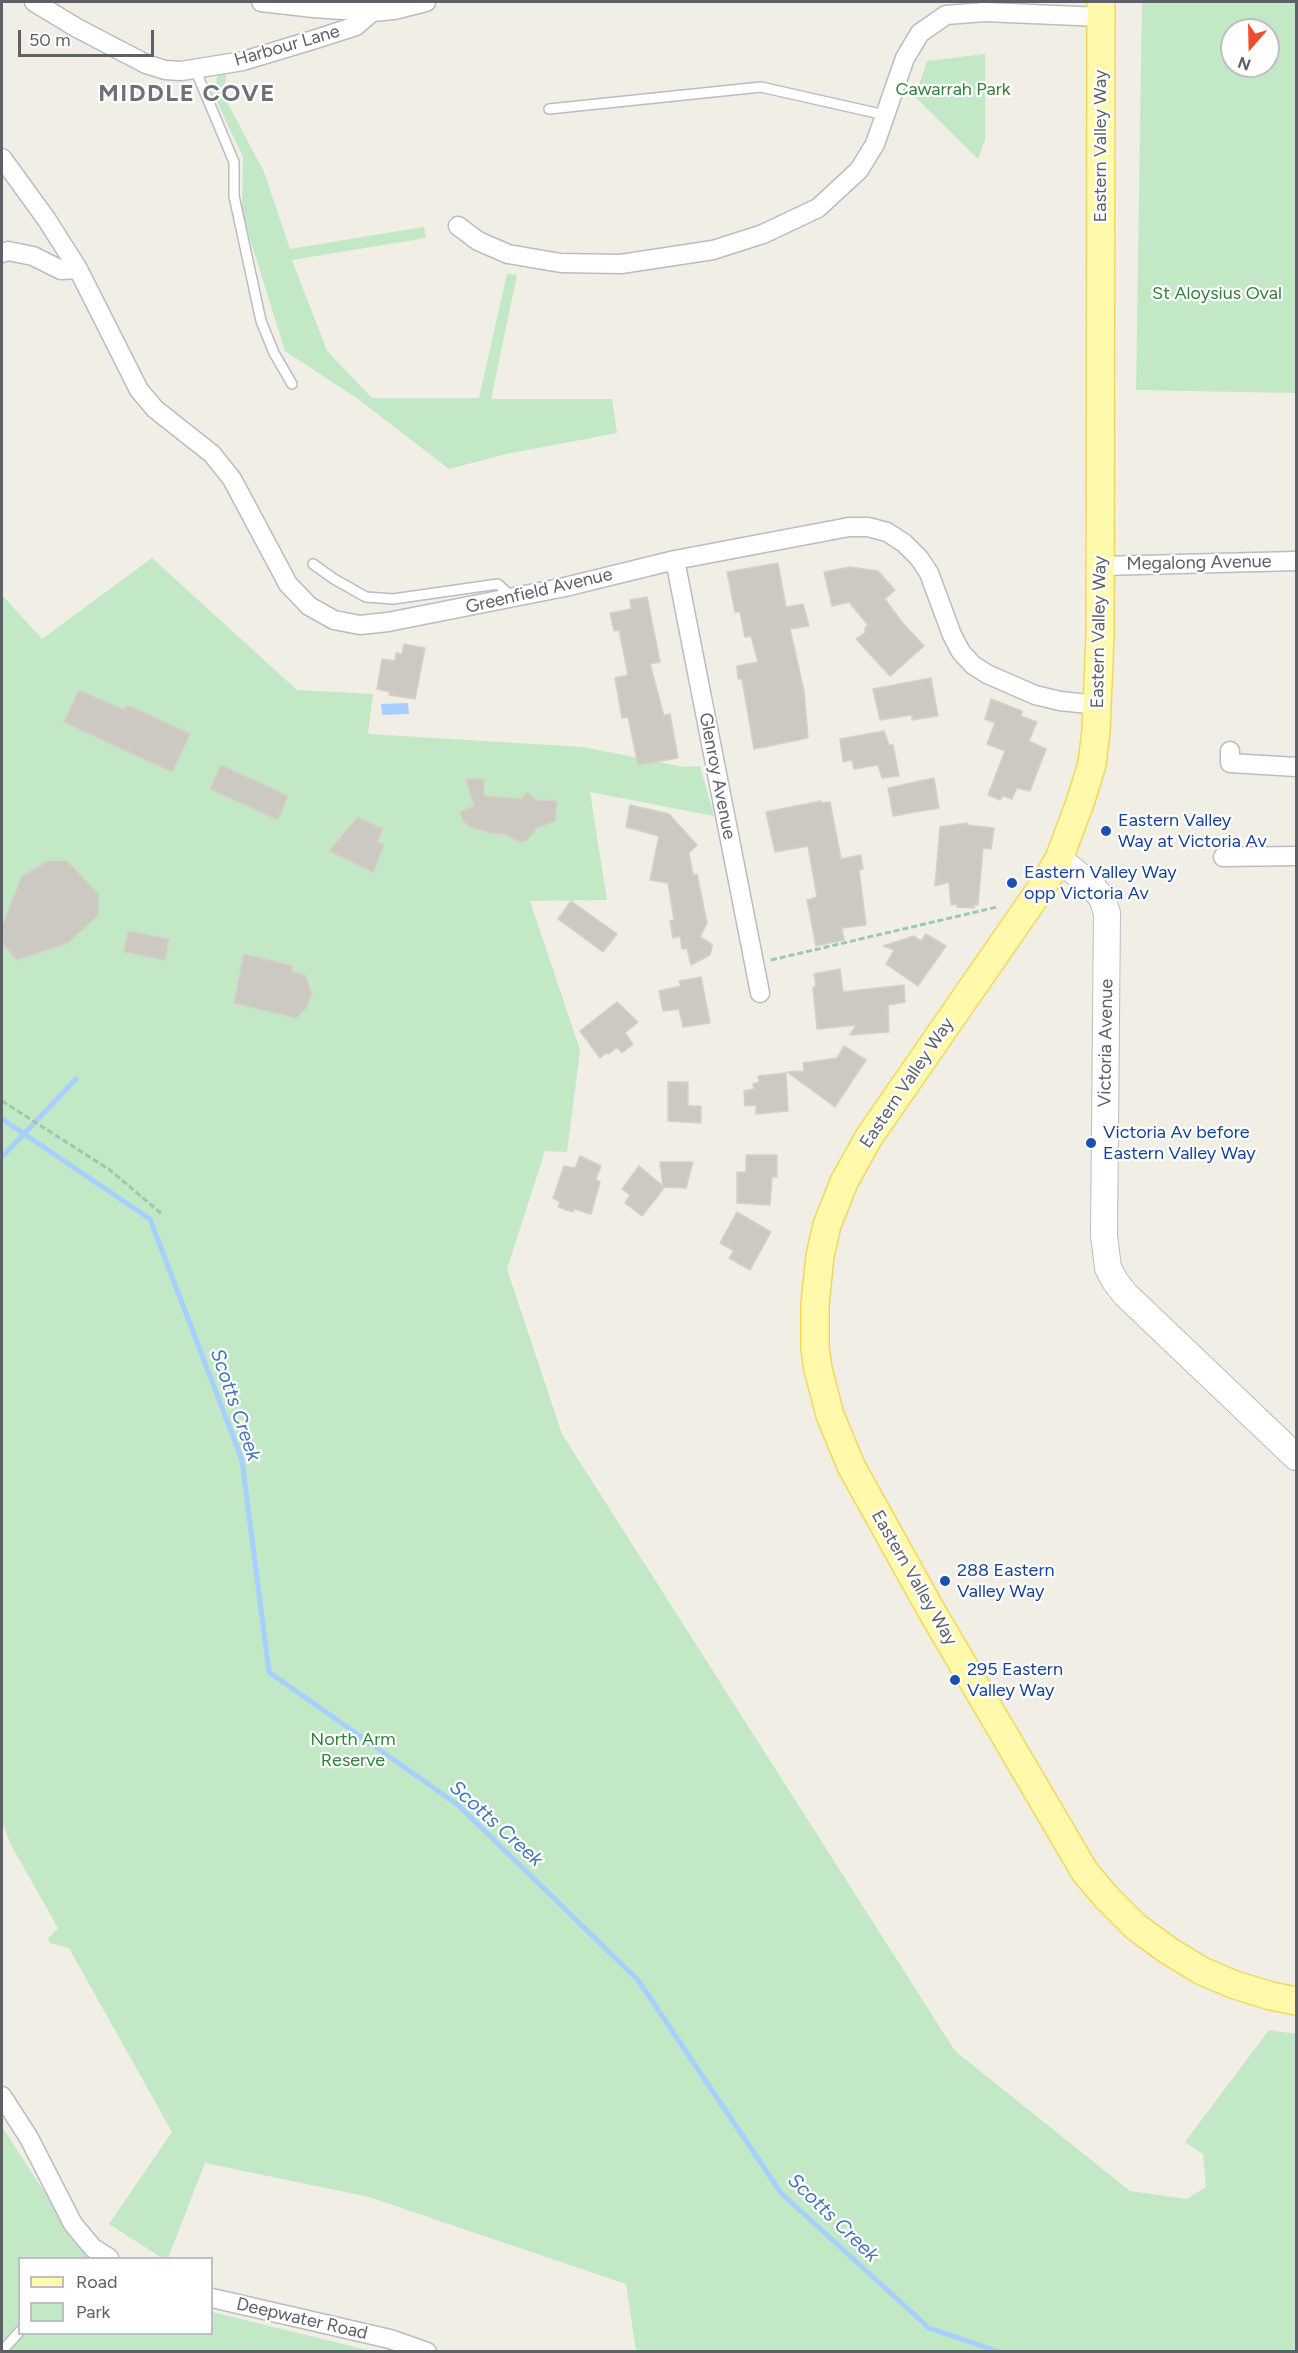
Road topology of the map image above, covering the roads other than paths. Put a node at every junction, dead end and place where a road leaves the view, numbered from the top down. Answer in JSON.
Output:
{"nodes":[{"id":1,"x":34,"y":2,"type":"edge"},
{"id":2,"x":261,"y":2,"type":"edge"},
{"id":3,"x":426,"y":2,"type":"edge"},
{"id":4,"x":370,"y":7,"type":"edge"},
{"id":5,"x":1101,"y":9,"type":"edge"},
{"id":6,"x":195,"y":69,"type":"junction"},
{"id":7,"x":549,"y":109,"type":"dead end"},
{"id":8,"x":885,"y":115,"type":"junction"},
{"id":9,"x":2,"y":158,"type":"edge"},
{"id":10,"x":458,"y":226,"type":"dead end"},
{"id":11,"x":2,"y":253,"type":"edge"},
{"id":12,"x":78,"y":270,"type":"junction"},
{"id":13,"x":292,"y":384,"type":"dead end"},
{"id":14,"x":675,"y":560,"type":"junction"},
{"id":15,"x":1296,"y":561,"type":"edge"},
{"id":16,"x":312,"y":564,"type":"dead end"},
{"id":17,"x":1101,"y":566,"type":"junction"},
{"id":18,"x":513,"y":598,"type":"junction"},
{"id":19,"x":1098,"y":705,"type":"junction"},
{"id":20,"x":1230,"y":751,"type":"dead end"},
{"id":21,"x":1296,"y":767,"type":"edge"},
{"id":22,"x":1296,"y":856,"type":"edge"},
{"id":23,"x":1223,"y":857,"type":"dead end"},
{"id":24,"x":1059,"y":859,"type":"junction"},
{"id":25,"x":760,"y":993,"type":"dead end"},
{"id":26,"x":1296,"y":1456,"type":"edge"},
{"id":27,"x":1296,"y":2001,"type":"edge"},
{"id":28,"x":2,"y":2096,"type":"edge"},
{"id":29,"x":104,"y":2257,"type":"edge"},
{"id":30,"x":213,"y":2298,"type":"edge"},
{"id":31,"x":18,"y":2333,"type":"edge"},
{"id":32,"x":2,"y":2351,"type":"edge"},
{"id":33,"x":427,"y":2352,"type":"edge"}],
"edges":[{"from":1,"to":6,"type":"street","name":"Harbour Lane"},
{"from":2,"to":4,"type":"street"},
{"from":3,"to":4,"type":"street"},
{"from":4,"to":6,"type":"street","name":"Harbour Lane"},
{"from":5,"to":8,"type":"street"},
{"from":5,"to":17,"type":"main road","name":"Eastern Valley Way"},
{"from":6,"to":13,"type":"lane"},
{"from":7,"to":8,"type":"lane"},
{"from":8,"to":10,"type":"street"},
{"from":9,"to":12,"type":"street","name":"Greenfield Avenue"},
{"from":11,"to":12,"type":"street"},
{"from":12,"to":18,"type":"street","name":"Greenfield Avenue"},
{"from":14,"to":18,"type":"street","name":"Greenfield Avenue"},
{"from":14,"to":19,"type":"street","name":"Greenfield Avenue"},
{"from":14,"to":25,"type":"street","name":"Glenroy Avenue"},
{"from":15,"to":17,"type":"street","name":"Megalong Avenue"},
{"from":16,"to":18,"type":"lane"},
{"from":17,"to":19,"type":"main road","name":"Eastern Valley Way"},
{"from":19,"to":24,"type":"main road","name":"Eastern Valley Way"},
{"from":20,"to":21,"type":"street"},
{"from":22,"to":23,"type":"street"},
{"from":24,"to":26,"type":"street","name":"Victoria Avenue"},
{"from":24,"to":27,"type":"main road","name":"Eastern Valley Way"},
{"from":28,"to":29,"type":"street"},
{"from":30,"to":33,"type":"street","name":"Deepwater Road"},
{"from":31,"to":32,"type":"lane"}]}
